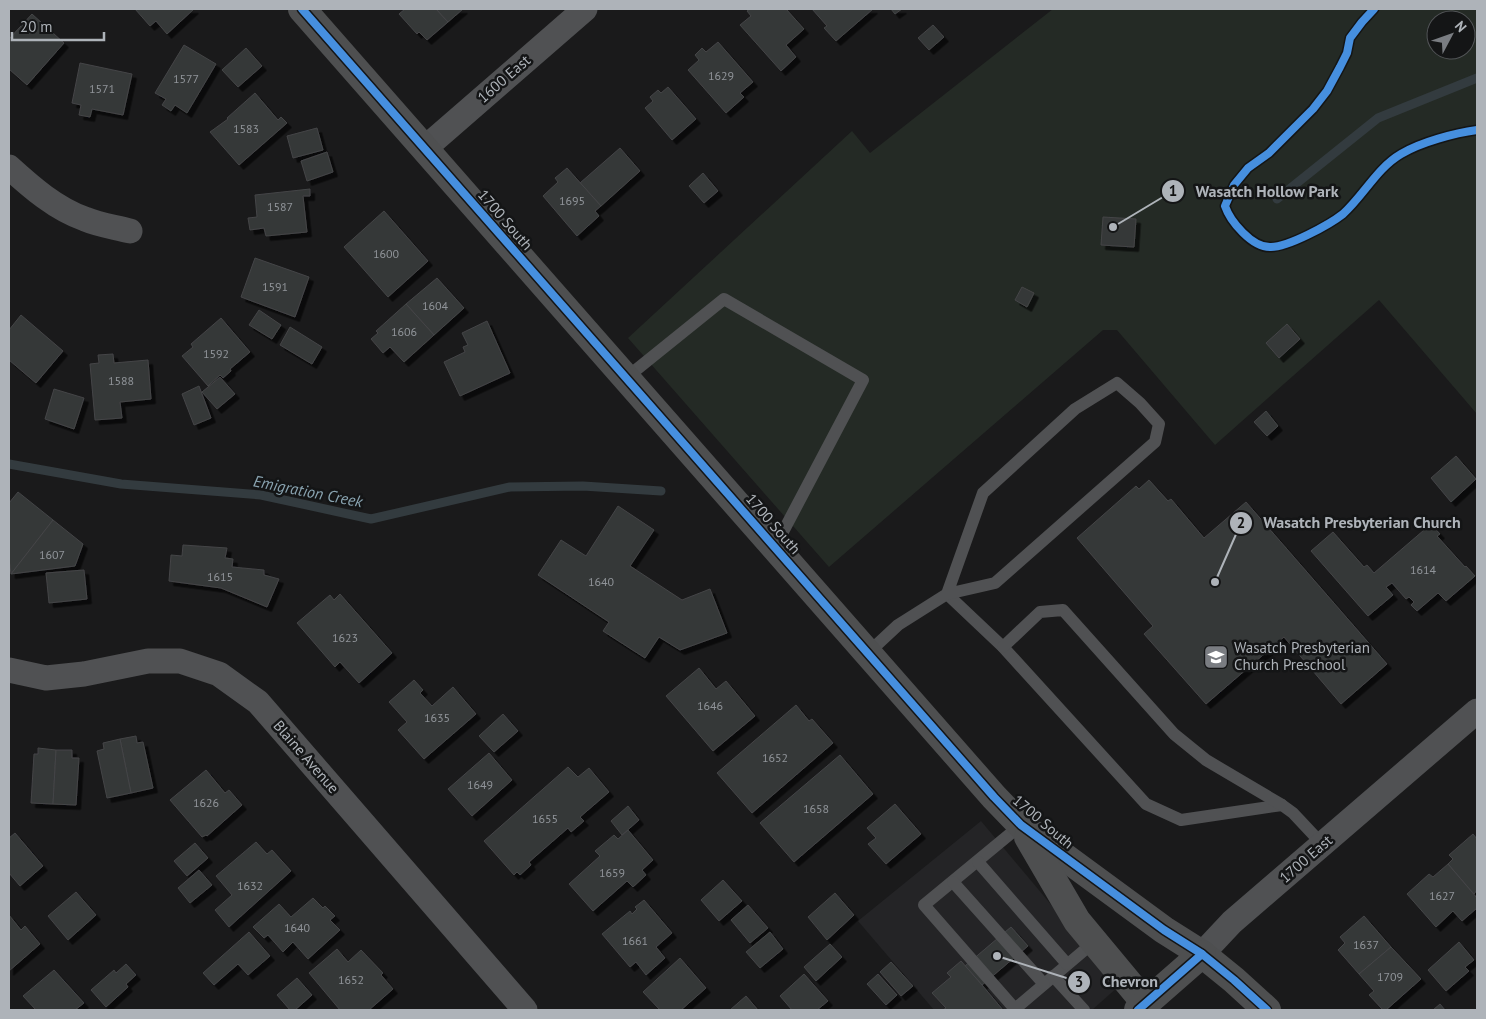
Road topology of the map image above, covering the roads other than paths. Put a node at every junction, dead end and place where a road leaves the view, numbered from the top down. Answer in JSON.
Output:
{"nodes":[{"id":1,"x":302,"y":9,"type":"edge"},
{"id":2,"x":585,"y":9,"type":"edge"},
{"id":3,"x":424,"y":149,"type":"junction"},
{"id":4,"x":9,"y":167,"type":"edge"},
{"id":5,"x":130,"y":231,"type":"dead end"},
{"id":6,"x":626,"y":378,"type":"junction"},
{"id":7,"x":775,"y":547,"type":"junction"},
{"id":8,"x":947,"y":594,"type":"junction"},
{"id":9,"x":1003,"y":647,"type":"junction"},
{"id":10,"x":868,"y":653,"type":"junction"},
{"id":11,"x":9,"y":670,"type":"edge"},
{"id":12,"x":1477,"y":711,"type":"edge"},
{"id":13,"x":1282,"y":805,"type":"junction"},
{"id":14,"x":1021,"y":825,"type":"junction"},
{"id":15,"x":1323,"y":845,"type":"junction"},
{"id":16,"x":978,"y":862,"type":"junction"},
{"id":17,"x":953,"y":882,"type":"junction"},
{"id":18,"x":1094,"y":942,"type":"junction"},
{"id":19,"x":1202,"y":954,"type":"junction"},
{"id":20,"x":1067,"y":964,"type":"junction"},
{"id":21,"x":1049,"y":980,"type":"junction"},
{"id":22,"x":1142,"y":1007,"type":"edge"},
{"id":23,"x":526,"y":1010,"type":"edge"},
{"id":24,"x":1014,"y":1010,"type":"edge"},
{"id":25,"x":1084,"y":1010,"type":"edge"},
{"id":26,"x":1267,"y":1010,"type":"edge"}],
"edges":[{"from":1,"to":3,"type":"street","name":"1700 South"},
{"from":2,"to":3,"type":"street","name":"1600 East"},
{"from":3,"to":6,"type":"street","name":"1700 South"},
{"from":4,"to":5,"type":"street"},
{"from":6,"to":7,"type":"street","name":"1700 South"},
{"from":6,"to":7,"type":"lane"},
{"from":7,"to":10,"type":"street","name":"1700 South"},
{"from":8,"to":8,"type":"lane"},
{"from":8,"to":9,"type":"lane"},
{"from":8,"to":10,"type":"lane"},
{"from":9,"to":13,"type":"lane"},
{"from":9,"to":13,"type":"lane"},
{"from":10,"to":14,"type":"street","name":"1700 South"},
{"from":11,"to":23,"type":"street","name":"Blaine Avenue"},
{"from":12,"to":15,"type":"street","name":"1700 East"},
{"from":13,"to":15,"type":"lane"},
{"from":14,"to":16,"type":"lane"},
{"from":14,"to":18,"type":"street"},
{"from":14,"to":19,"type":"street","name":"1700 South"},
{"from":15,"to":19,"type":"street","name":"1700 East"},
{"from":16,"to":17,"type":"lane"},
{"from":16,"to":20,"type":"lane"},
{"from":17,"to":21,"type":"lane"},
{"from":17,"to":24,"type":"lane"},
{"from":18,"to":20,"type":"lane"},
{"from":18,"to":22,"type":"street"},
{"from":19,"to":22,"type":"street","name":"1700 East"},
{"from":19,"to":26,"type":"street","name":"1700 South"},
{"from":20,"to":21,"type":"lane"},
{"from":21,"to":24,"type":"lane"},
{"from":21,"to":25,"type":"lane"}]}
